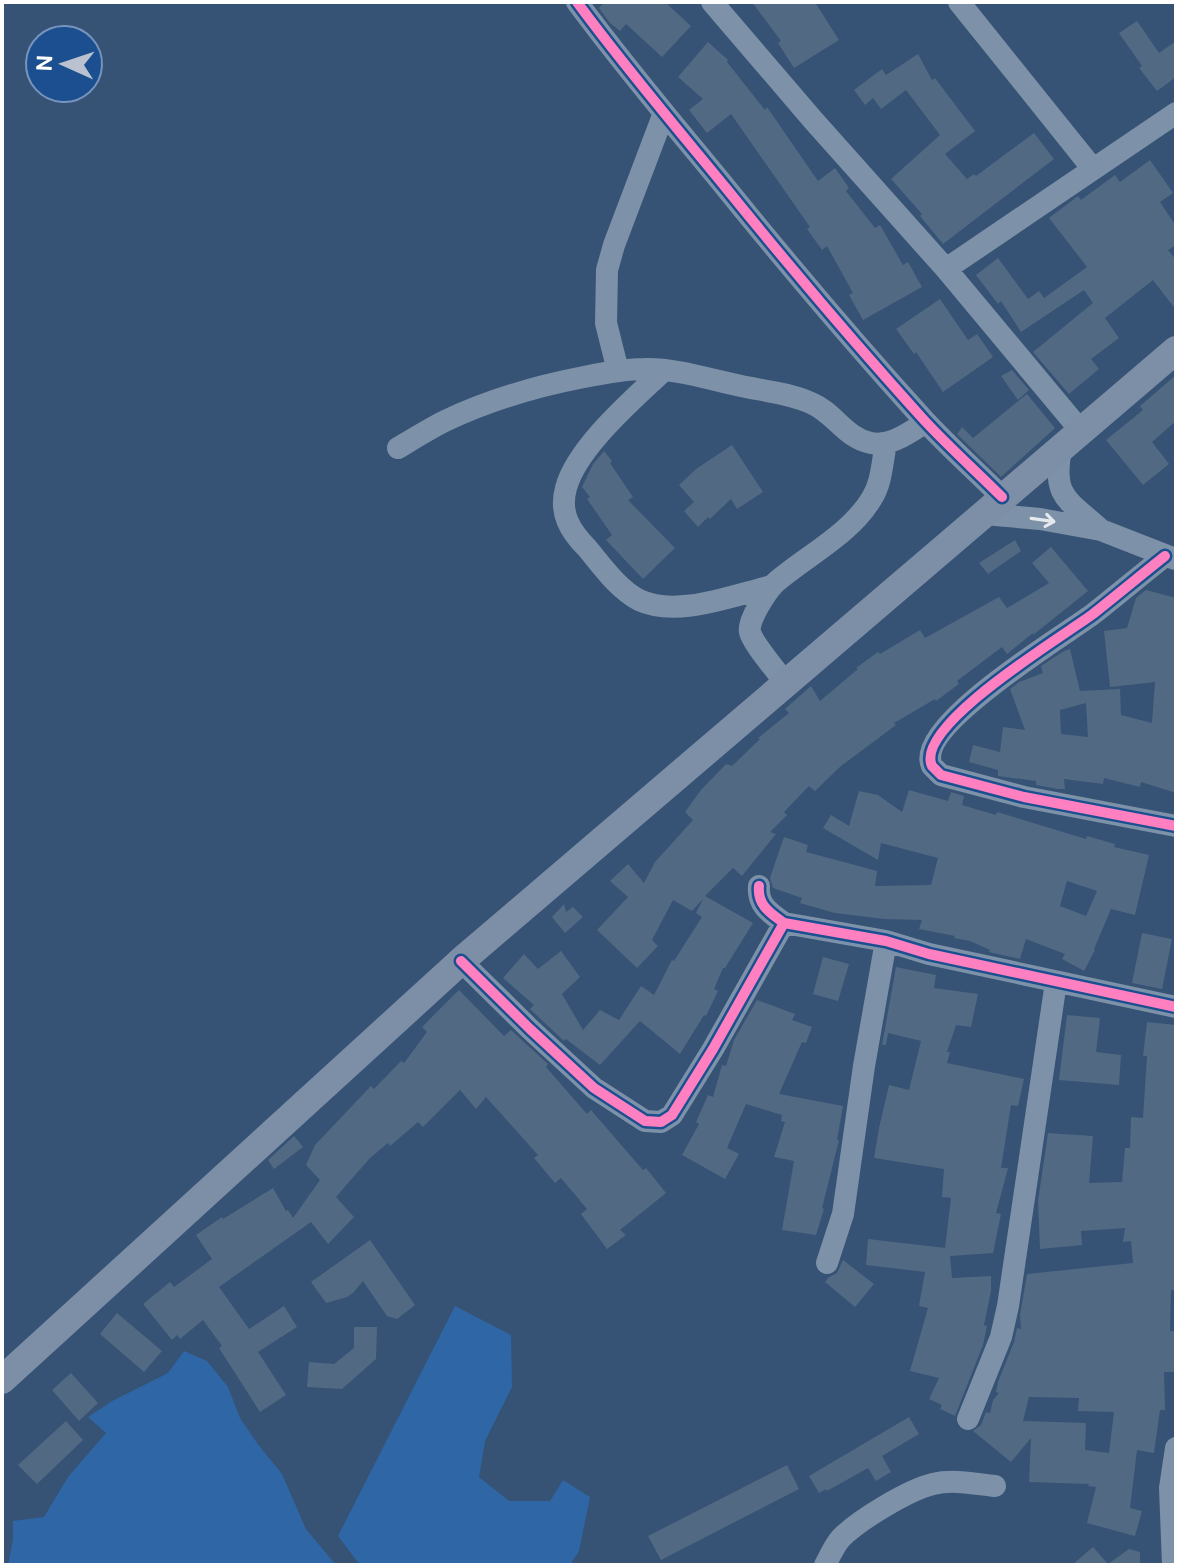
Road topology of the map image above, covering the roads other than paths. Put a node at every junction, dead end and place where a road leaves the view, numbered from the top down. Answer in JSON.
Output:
{"nodes":[{"id":1,"x":577,"y":2,"type":"edge"},
{"id":2,"x":712,"y":2,"type":"edge"},
{"id":3,"x":959,"y":2,"type":"edge"},
{"id":4,"x":664,"y":113,"type":"junction"},
{"id":5,"x":1176,"y":113,"type":"edge"},
{"id":6,"x":1093,"y":169,"type":"junction"},
{"id":7,"x":946,"y":269,"type":"junction"},
{"id":8,"x":1176,"y":350,"type":"edge"},
{"id":9,"x":618,"y":371,"type":"junction"},
{"id":10,"x":663,"y":371,"type":"junction"},
{"id":11,"x":926,"y":422,"type":"junction"},
{"id":12,"x":1071,"y":440,"type":"junction"},
{"id":13,"x":886,"y":444,"type":"junction"},
{"id":14,"x":398,"y":448,"type":"dead end"},
{"id":15,"x":993,"y":506,"type":"junction"},
{"id":16,"x":1101,"y":530,"type":"junction"},
{"id":17,"x":1171,"y":558,"type":"edge"},
{"id":18,"x":772,"y":586,"type":"junction"},
{"id":19,"x":785,"y":683,"type":"junction"},
{"id":20,"x":1176,"y":826,"type":"edge"},
{"id":21,"x":759,"y":886,"type":"dead end"},
{"id":22,"x":784,"y":923,"type":"junction"},
{"id":23,"x":886,"y":941,"type":"junction"},
{"id":24,"x":461,"y":961,"type":"junction"},
{"id":25,"x":1056,"y":982,"type":"junction"},
{"id":26,"x":1176,"y":1007,"type":"edge"},
{"id":27,"x":827,"y":1263,"type":"dead end"},
{"id":28,"x":2,"y":1380,"type":"edge"},
{"id":29,"x":968,"y":1419,"type":"dead end"},
{"id":30,"x":1176,"y":1448,"type":"edge"},
{"id":31,"x":995,"y":1486,"type":"dead end"},
{"id":32,"x":825,"y":1565,"type":"edge"},
{"id":33,"x":1173,"y":1565,"type":"edge"}],
"edges":[{"from":1,"to":4,"type":"street"},
{"from":2,"to":7,"type":"street"},
{"from":3,"to":6,"type":"street"},
{"from":4,"to":9,"type":"street"},
{"from":4,"to":11,"type":"street"},
{"from":5,"to":6,"type":"street"},
{"from":6,"to":7,"type":"street"},
{"from":7,"to":12,"type":"street"},
{"from":8,"to":12,"type":"main road"},
{"from":9,"to":10,"type":"street"},
{"from":9,"to":14,"type":"street"},
{"from":10,"to":13,"type":"street"},
{"from":10,"to":18,"type":"street"},
{"from":11,"to":13,"type":"street"},
{"from":11,"to":15,"type":"street"},
{"from":12,"to":15,"type":"main road"},
{"from":12,"to":16,"type":"street"},
{"from":13,"to":18,"type":"street"},
{"from":15,"to":16,"type":"street","one_way":true},
{"from":15,"to":19,"type":"main road"},
{"from":16,"to":17,"type":"street"},
{"from":17,"to":20,"type":"street"},
{"from":18,"to":19,"type":"street"},
{"from":19,"to":24,"type":"main road"},
{"from":21,"to":22,"type":"street"},
{"from":22,"to":23,"type":"street"},
{"from":22,"to":24,"type":"street"},
{"from":23,"to":25,"type":"street"},
{"from":23,"to":27,"type":"street"},
{"from":24,"to":28,"type":"main road"},
{"from":25,"to":26,"type":"street"},
{"from":25,"to":29,"type":"street"},
{"from":30,"to":33,"type":"street"},
{"from":31,"to":32,"type":"street"}]}
